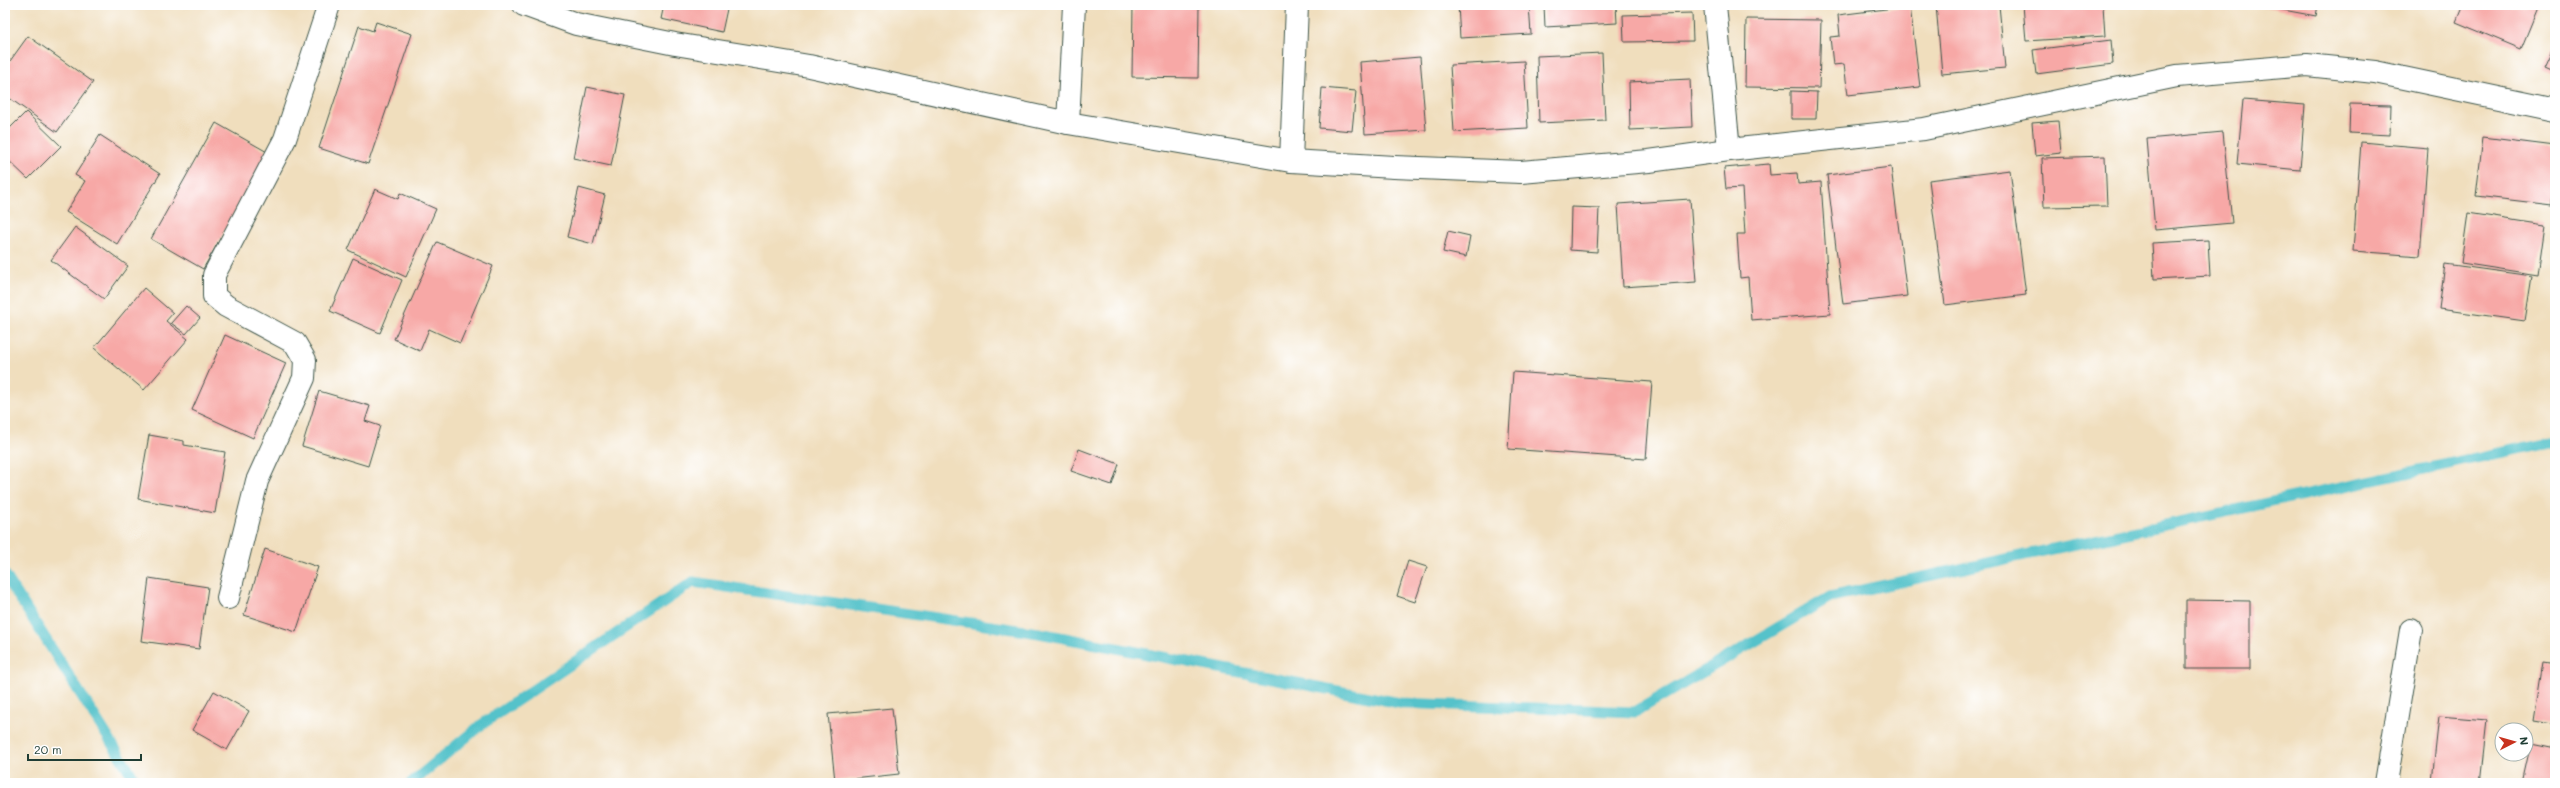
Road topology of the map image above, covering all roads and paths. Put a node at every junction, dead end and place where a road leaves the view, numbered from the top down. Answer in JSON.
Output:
{"nodes":[{"id":1,"x":329,"y":5,"type":"edge"},
{"id":2,"x":524,"y":5,"type":"edge"},
{"id":3,"x":1074,"y":5,"type":"edge"},
{"id":4,"x":1297,"y":5,"type":"edge"},
{"id":5,"x":1715,"y":5,"type":"edge"},
{"id":6,"x":2555,"y":110,"type":"edge"},
{"id":7,"x":1068,"y":123,"type":"junction"},
{"id":8,"x":1729,"y":150,"type":"junction"},
{"id":9,"x":1292,"y":161,"type":"junction"},
{"id":10,"x":228,"y":598,"type":"dead end"},
{"id":11,"x":2411,"y":630,"type":"dead end"},
{"id":12,"x":2386,"y":783,"type":"edge"}],
"edges":[{"from":1,"to":10,"type":"street"},
{"from":2,"to":7,"type":"street"},
{"from":3,"to":7,"type":"street"},
{"from":4,"to":9,"type":"street"},
{"from":5,"to":8,"type":"street"},
{"from":6,"to":8,"type":"street"},
{"from":7,"to":9,"type":"street"},
{"from":8,"to":9,"type":"street"},
{"from":11,"to":12,"type":"street"}]}
